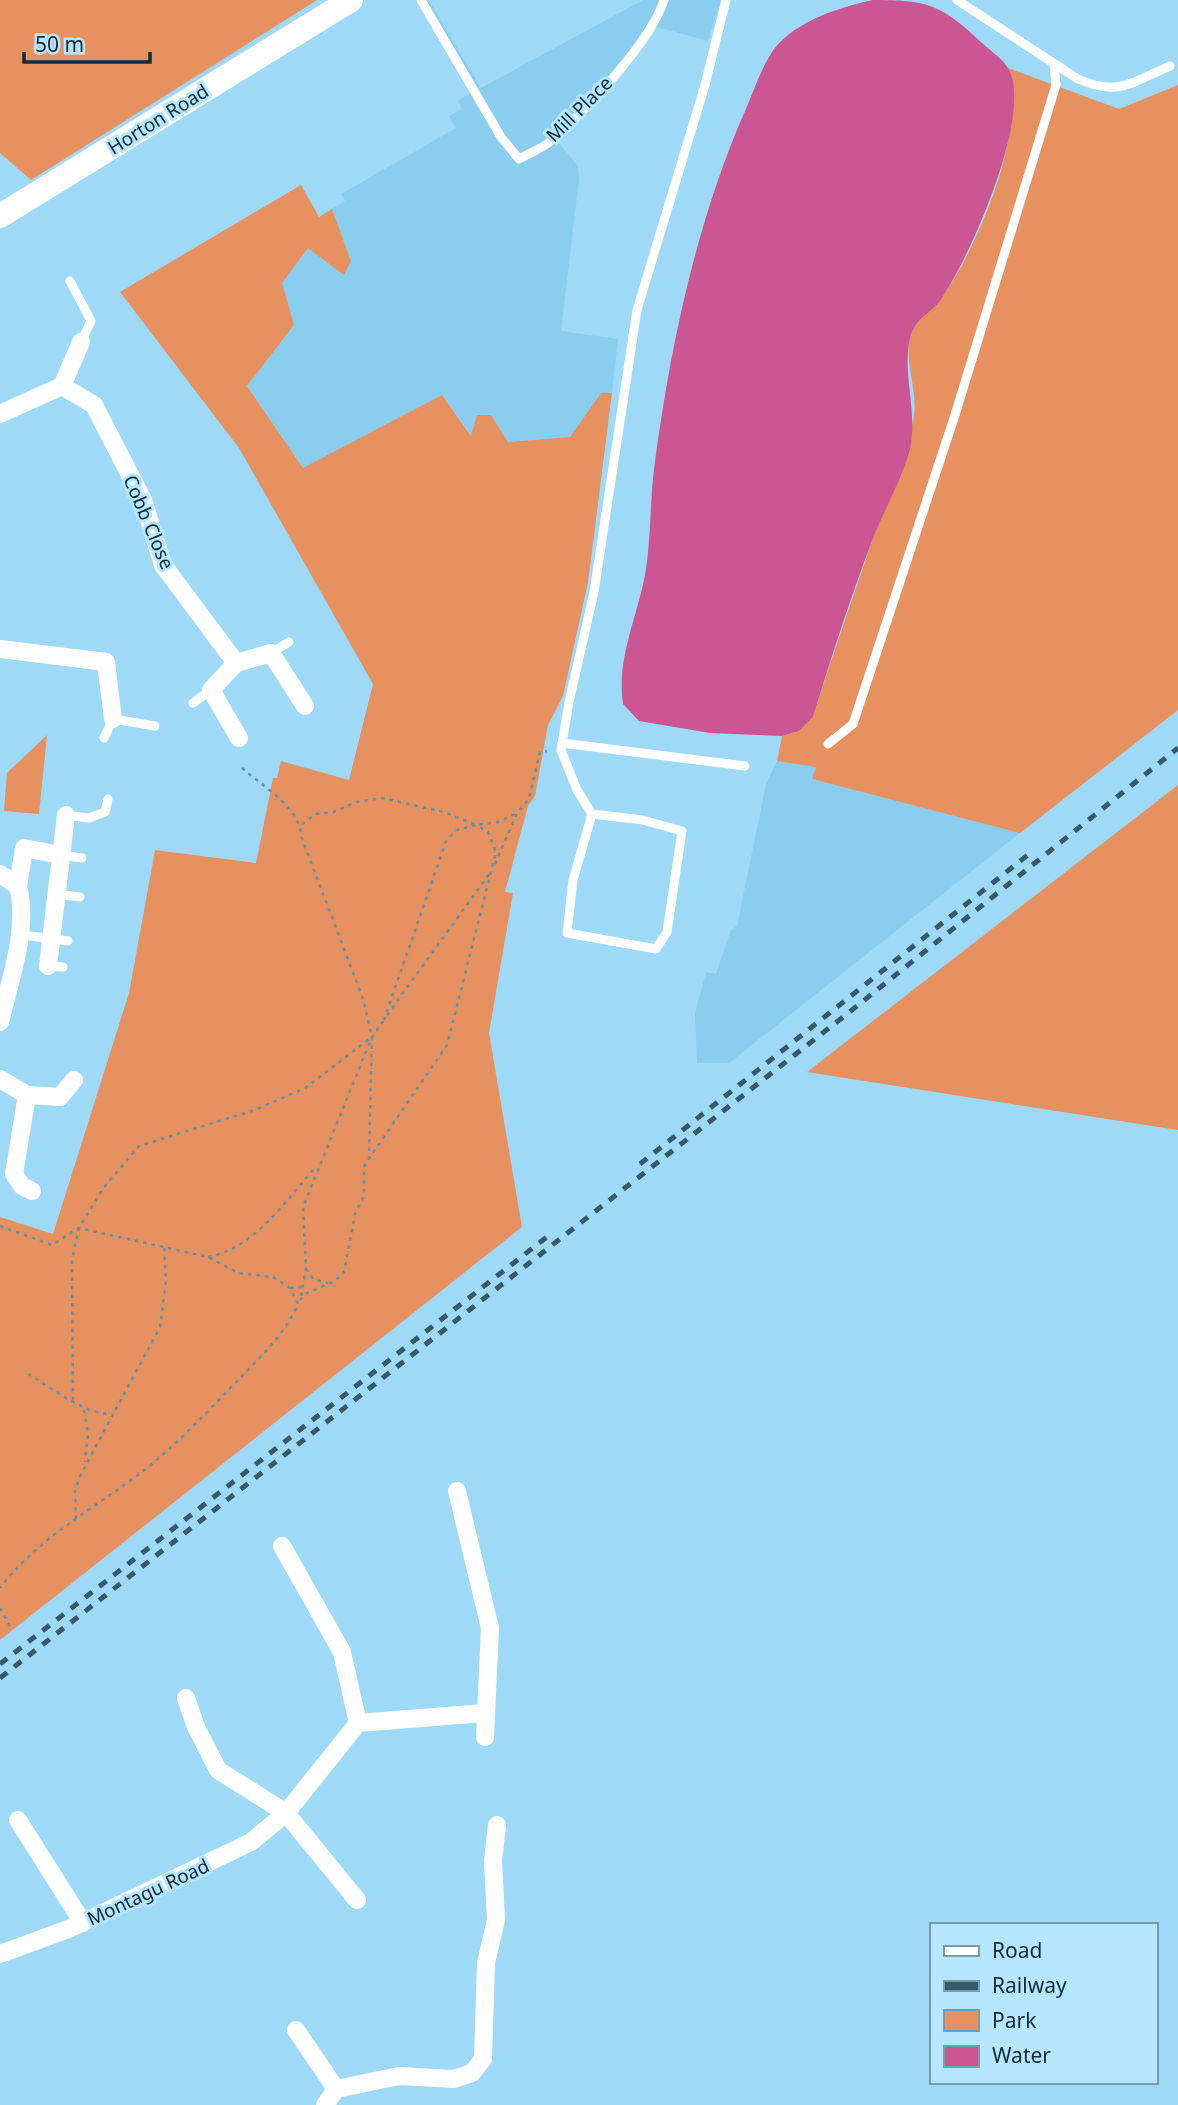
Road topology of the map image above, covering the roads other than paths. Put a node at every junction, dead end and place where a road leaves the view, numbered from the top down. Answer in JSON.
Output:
{"nodes":[{"id":1,"x":351,"y":0,"type":"edge"},
{"id":2,"x":421,"y":0,"type":"edge"},
{"id":3,"x":664,"y":0,"type":"edge"},
{"id":4,"x":726,"y":0,"type":"edge"},
{"id":5,"x":957,"y":0,"type":"edge"},
{"id":6,"x":1054,"y":64,"type":"junction"},
{"id":7,"x":1170,"y":66,"type":"dead end"},
{"id":8,"x":0,"y":216,"type":"edge"},
{"id":9,"x":70,"y":281,"type":"dead end"},
{"id":10,"x":81,"y":342,"type":"joint"},
{"id":11,"x":62,"y":386,"type":"junction"},
{"id":12,"x":0,"y":414,"type":"edge"},
{"id":13,"x":289,"y":642,"type":"dead end"},
{"id":14,"x":0,"y":649,"type":"edge"},
{"id":15,"x":271,"y":653,"type":"junction"},
{"id":16,"x":236,"y":663,"type":"junction"},
{"id":17,"x":211,"y":690,"type":"junction"},
{"id":18,"x":192,"y":703,"type":"dead end"},
{"id":19,"x":305,"y":706,"type":"dead end"},
{"id":20,"x":113,"y":719,"type":"junction"},
{"id":21,"x":155,"y":726,"type":"dead end"},
{"id":22,"x":104,"y":738,"type":"dead end"},
{"id":23,"x":239,"y":738,"type":"dead end"},
{"id":24,"x":828,"y":744,"type":"dead end"},
{"id":25,"x":561,"y":747,"type":"junction"},
{"id":26,"x":745,"y":766,"type":"dead end"},
{"id":27,"x":108,"y":799,"type":"dead end"},
{"id":28,"x":63,"y":814,"type":"joint"},
{"id":29,"x":592,"y":814,"type":"junction"},
{"id":30,"x":60,"y":855,"type":"junction"},
{"id":31,"x":82,"y":858,"type":"dead end"},
{"id":32,"x":0,"y":874,"type":"edge"},
{"id":33,"x":18,"y":886,"type":"junction"},
{"id":34,"x":56,"y":894,"type":"junction"},
{"id":35,"x":79,"y":897,"type":"dead end"},
{"id":36,"x":31,"y":936,"type":"dead end"},
{"id":37,"x":59,"y":939,"type":"junction"},
{"id":38,"x":56,"y":967,"type":"dead end"},
{"id":39,"x":0,"y":1022,"type":"edge"},
{"id":40,"x":0,"y":1079,"type":"edge"},
{"id":41,"x":74,"y":1080,"type":"dead end"},
{"id":42,"x":27,"y":1095,"type":"junction"},
{"id":43,"x":32,"y":1191,"type":"dead end"},
{"id":44,"x":457,"y":1490,"type":"dead end"},
{"id":45,"x":282,"y":1546,"type":"dead end"},
{"id":46,"x":186,"y":1698,"type":"dead end"},
{"id":47,"x":484,"y":1713,"type":"junction"},
{"id":48,"x":358,"y":1723,"type":"junction"},
{"id":49,"x":485,"y":1737,"type":"dead end"},
{"id":50,"x":286,"y":1813,"type":"junction"},
{"id":51,"x":18,"y":1820,"type":"dead end"},
{"id":52,"x":497,"y":1825,"type":"dead end"},
{"id":53,"x":357,"y":1900,"type":"dead end"},
{"id":54,"x":83,"y":1923,"type":"junction"},
{"id":55,"x":0,"y":1954,"type":"edge"},
{"id":56,"x":296,"y":2030,"type":"dead end"},
{"id":57,"x":337,"y":2089,"type":"junction"},
{"id":58,"x":325,"y":2105,"type":"edge"}],
"edges":[{"from":1,"to":8,"type":"main road","name":"Horton Road"},
{"from":2,"to":3,"type":"lane","name":"Mill Place"},
{"from":4,"to":25,"type":"lane"},
{"from":5,"to":6,"type":"lane"},
{"from":6,"to":7,"type":"lane"},
{"from":6,"to":24,"type":"lane"},
{"from":9,"to":10,"type":"lane"},
{"from":10,"to":11,"type":"street"},
{"from":11,"to":12,"type":"street"},
{"from":11,"to":16,"type":"street","name":"Cobb Close"},
{"from":13,"to":15,"type":"lane"},
{"from":14,"to":20,"type":"street"},
{"from":15,"to":16,"type":"street"},
{"from":15,"to":19,"type":"street"},
{"from":16,"to":17,"type":"street"},
{"from":17,"to":18,"type":"lane"},
{"from":17,"to":23,"type":"street"},
{"from":20,"to":21,"type":"lane"},
{"from":20,"to":22,"type":"lane"},
{"from":25,"to":26,"type":"lane"},
{"from":25,"to":29,"type":"lane"},
{"from":27,"to":28,"type":"lane"},
{"from":28,"to":30,"type":"street"},
{"from":29,"to":29,"type":"lane"},
{"from":30,"to":31,"type":"lane"},
{"from":30,"to":33,"type":"street"},
{"from":30,"to":34,"type":"street"},
{"from":32,"to":33,"type":"street"},
{"from":33,"to":39,"type":"street"},
{"from":34,"to":35,"type":"lane"},
{"from":34,"to":37,"type":"street"},
{"from":36,"to":37,"type":"lane"},
{"from":37,"to":38,"type":"street"},
{"from":40,"to":42,"type":"street"},
{"from":41,"to":42,"type":"street"},
{"from":42,"to":43,"type":"street"},
{"from":44,"to":47,"type":"street"},
{"from":45,"to":48,"type":"street"},
{"from":46,"to":50,"type":"street"},
{"from":47,"to":48,"type":"street"},
{"from":47,"to":49,"type":"street"},
{"from":48,"to":50,"type":"street","name":"Montagu Road"},
{"from":50,"to":53,"type":"street"},
{"from":50,"to":54,"type":"street","name":"Montagu Road"},
{"from":51,"to":54,"type":"street"},
{"from":52,"to":57,"type":"street"},
{"from":54,"to":55,"type":"street","name":"Montagu Road"},
{"from":56,"to":57,"type":"street"},
{"from":57,"to":58,"type":"street"}]}
